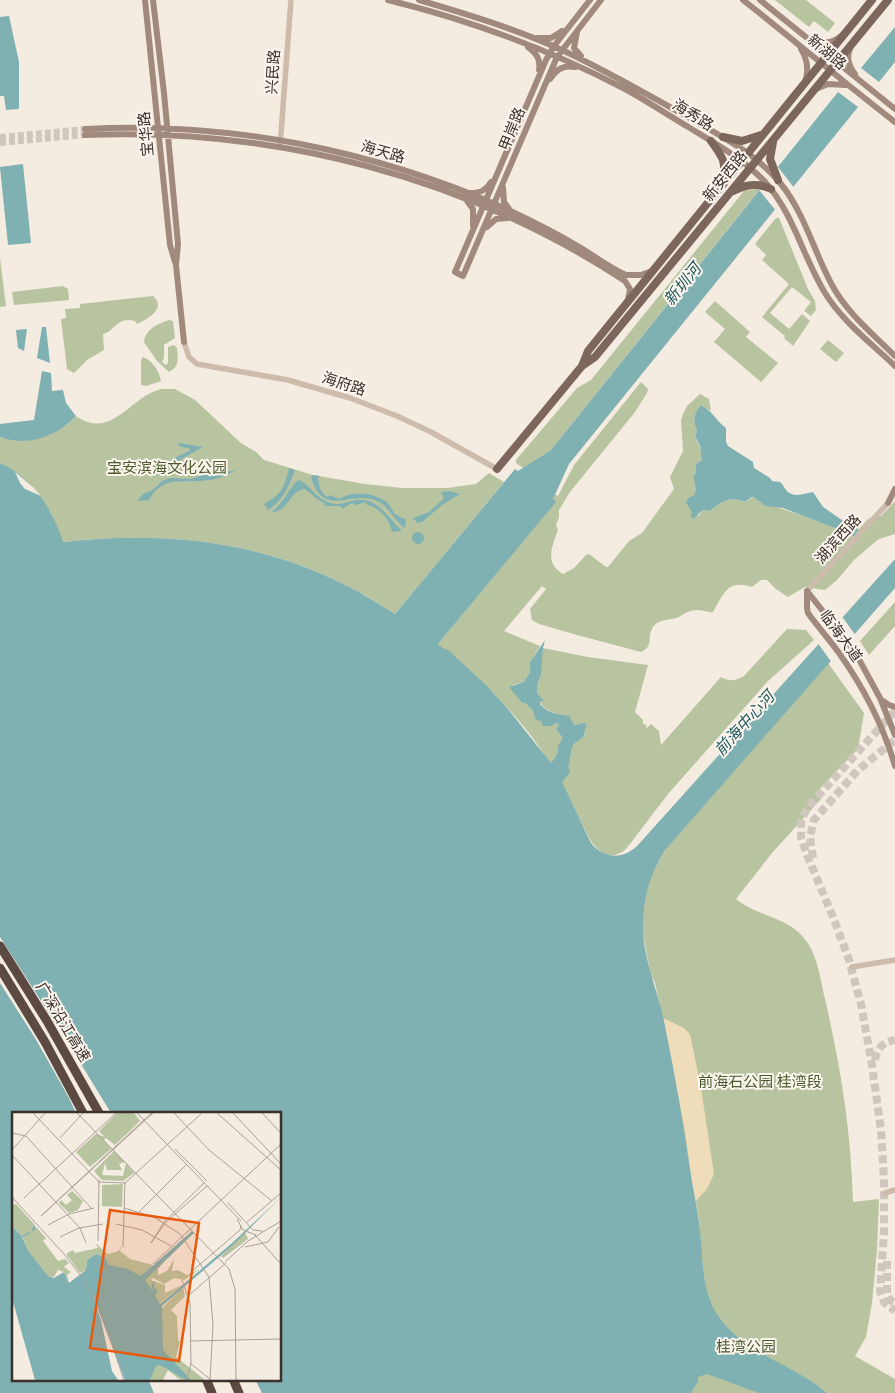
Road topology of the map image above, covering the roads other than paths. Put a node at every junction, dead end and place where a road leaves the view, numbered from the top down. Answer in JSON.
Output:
{"nodes":[{"id":1,"x":145,"y":0,"type":"edge"},
{"id":2,"x":153,"y":0,"type":"edge"},
{"id":3,"x":291,"y":0,"type":"edge"},
{"id":4,"x":388,"y":0,"type":"edge"},
{"id":5,"x":419,"y":0,"type":"edge"},
{"id":6,"x":590,"y":0,"type":"edge"},
{"id":7,"x":601,"y":0,"type":"edge"},
{"id":8,"x":742,"y":0,"type":"edge"},
{"id":9,"x":760,"y":0,"type":"edge"},
{"id":10,"x":872,"y":0,"type":"edge"},
{"id":11,"x":888,"y":0,"type":"edge"},
{"id":12,"x":571,"y":24,"type":"junction"},
{"id":13,"x":578,"y":29,"type":"junction"},
{"id":14,"x":847,"y":30,"type":"junction"},
{"id":15,"x":529,"y":37,"type":"junction"},
{"id":16,"x":808,"y":37,"type":"junction"},
{"id":17,"x":518,"y":41,"type":"junction"},
{"id":18,"x":796,"y":42,"type":"junction"},
{"id":19,"x":852,"y":45,"type":"junction"},
{"id":20,"x":554,"y":46,"type":"junction"},
{"id":21,"x":561,"y":50,"type":"junction"},
{"id":22,"x":549,"y":54,"type":"junction"},
{"id":23,"x":828,"y":54,"type":"junction"},
{"id":24,"x":557,"y":57,"type":"junction"},
{"id":25,"x":837,"y":62,"type":"junction"},
{"id":26,"x":821,"y":63,"type":"junction"},
{"id":27,"x":592,"y":64,"type":"junction"},
{"id":28,"x":584,"y":69,"type":"junction"},
{"id":29,"x":829,"y":70,"type":"junction"},
{"id":30,"x":537,"y":79,"type":"junction"},
{"id":31,"x":858,"y":79,"type":"junction"},
{"id":32,"x":805,"y":82,"type":"junction"},
{"id":33,"x":849,"y":87,"type":"junction"},
{"id":34,"x":540,"y":94,"type":"junction"},
{"id":35,"x":809,"y":94,"type":"junction"},
{"id":36,"x":895,"y":109,"type":"edge"},
{"id":37,"x":895,"y":122,"type":"edge"},
{"id":38,"x":85,"y":132,"type":"tunnel mouth"},
{"id":39,"x":158,"y":132,"type":"junction"},
{"id":40,"x":167,"y":132,"type":"junction"},
{"id":41,"x":763,"y":135,"type":"junction"},
{"id":42,"x":775,"y":136,"type":"junction"},
{"id":43,"x":723,"y":137,"type":"junction"},
{"id":44,"x":711,"y":141,"type":"junction"},
{"id":45,"x":280,"y":143,"type":"junction"},
{"id":46,"x":748,"y":153,"type":"junction"},
{"id":47,"x":756,"y":159,"type":"junction"},
{"id":48,"x":741,"y":161,"type":"junction"},
{"id":49,"x":501,"y":166,"type":"junction"},
{"id":50,"x":750,"y":167,"type":"junction"},
{"id":51,"x":775,"y":175,"type":"junction"},
{"id":52,"x":504,"y":181,"type":"junction"},
{"id":53,"x":722,"y":184,"type":"junction"},
{"id":54,"x":766,"y":186,"type":"junction"},
{"id":55,"x":459,"y":193,"type":"junction"},
{"id":56,"x":728,"y":194,"type":"junction"},
{"id":57,"x":486,"y":204,"type":"junction"},
{"id":58,"x":493,"y":207,"type":"junction"},
{"id":59,"x":514,"y":213,"type":"junction"},
{"id":60,"x":518,"y":221,"type":"junction"},
{"id":61,"x":472,"y":234,"type":"junction"},
{"id":62,"x":480,"y":236,"type":"junction"},
{"id":63,"x":176,"y":265,"type":"junction"},
{"id":64,"x":653,"y":271,"type":"junction"},
{"id":65,"x":627,"y":304,"type":"junction"},
{"id":66,"x":184,"y":342,"type":"joint"},
{"id":67,"x":595,"y":342,"type":"junction"},
{"id":68,"x":602,"y":348,"type":"junction"},
{"id":69,"x":895,"y":356,"type":"edge"},
{"id":70,"x":582,"y":366,"type":"junction"},
{"id":71,"x":895,"y":366,"type":"edge"},
{"id":72,"x":497,"y":469,"type":"joint"},
{"id":73,"x":895,"y":489,"type":"edge"},
{"id":74,"x":895,"y":497,"type":"edge"},
{"id":75,"x":888,"y":503,"type":"junction"},
{"id":76,"x":807,"y":591,"type":"junction"},
{"id":77,"x":880,"y":698,"type":"junction"},
{"id":78,"x":895,"y":707,"type":"edge"},
{"id":79,"x":894,"y":731,"type":"edge"},
{"id":80,"x":885,"y":736,"type":"junction"},
{"id":81,"x":888,"y":744,"type":"junction"},
{"id":82,"x":895,"y":766,"type":"edge"},
{"id":83,"x":0,"y":946,"type":"edge"},
{"id":84,"x":895,"y":960,"type":"edge"},
{"id":85,"x":852,"y":967,"type":"dead end"},
{"id":86,"x":0,"y":968,"type":"edge"},
{"id":87,"x":82,"y":1112,"type":"edge"},
{"id":88,"x":98,"y":1112,"type":"edge"},
{"id":89,"x":206,"y":1380,"type":"edge"},
{"id":90,"x":233,"y":1380,"type":"edge"},
{"id":91,"x":212,"y":1393,"type":"edge"},
{"id":92,"x":239,"y":1393,"type":"edge"}],
"edges":[{"from":1,"to":39,"type":"main road","name":"宝华路"},
{"from":2,"to":40,"type":"main road","name":"宝华路"},
{"from":3,"to":45,"type":"street","name":"兴民路"},
{"from":4,"to":17,"type":"main road","name":"海秀路"},
{"from":5,"to":15,"type":"main road","name":"海秀路"},
{"from":6,"to":12,"type":"main road","name":"甲岸路"},
{"from":7,"to":13,"type":"main road","name":"甲岸路"},
{"from":8,"to":18,"type":"main road","name":"新湖路"},
{"from":9,"to":16,"type":"main road","name":"新湖路"},
{"from":10,"to":14,"type":"main road","name":"新安西路"},
{"from":11,"to":19,"type":"main road","name":"新安西路"},
{"from":12,"to":15,"type":"main road"},
{"from":12,"to":20,"type":"main road","name":"甲岸路"},
{"from":13,"to":21,"type":"main road","name":"甲岸路"},
{"from":13,"to":27,"type":"main road"},
{"from":14,"to":16,"type":"main road"},
{"from":14,"to":23,"type":"main road","name":"新安西路"},
{"from":15,"to":20,"type":"main road","name":"海秀路"},
{"from":16,"to":23,"type":"main road","name":"新湖路"},
{"from":17,"to":22,"type":"main road","name":"海秀路"},
{"from":17,"to":30,"type":"main road"},
{"from":18,"to":26,"type":"main road","name":"新湖路"},
{"from":18,"to":32,"type":"main road"},
{"from":19,"to":25,"type":"main road","name":"新安西路"},
{"from":19,"to":31,"type":"main road"},
{"from":20,"to":21,"type":"main road","name":"海秀路"},
{"from":20,"to":22,"type":"main road","name":"甲岸路"},
{"from":21,"to":24,"type":"main road","name":"甲岸路"},
{"from":21,"to":27,"type":"main road","name":"海秀路"},
{"from":22,"to":24,"type":"main road","name":"海秀路"},
{"from":22,"to":30,"type":"main road","name":"甲岸路"},
{"from":23,"to":25,"type":"main road","name":"新湖路"},
{"from":23,"to":26,"type":"main road","name":"新安西路"},
{"from":24,"to":28,"type":"main road","name":"海秀路"},
{"from":24,"to":34,"type":"main road","name":"甲岸路"},
{"from":25,"to":29,"type":"main road","name":"新安西路"},
{"from":25,"to":31,"type":"main road","name":"新湖路"},
{"from":26,"to":29,"type":"main road","name":"新湖路"},
{"from":26,"to":32,"type":"main road","name":"新安西路"},
{"from":27,"to":43,"type":"main road","name":"海秀路"},
{"from":28,"to":34,"type":"main road"},
{"from":28,"to":44,"type":"main road","name":"海秀路"},
{"from":29,"to":33,"type":"main road","name":"新湖路"},
{"from":29,"to":35,"type":"main road","name":"新安西路"},
{"from":30,"to":49,"type":"main road","name":"甲岸路"},
{"from":31,"to":36,"type":"main road","name":"新湖路"},
{"from":32,"to":41,"type":"main road","name":"新安西路"},
{"from":33,"to":35,"type":"main road"},
{"from":33,"to":37,"type":"main road","name":"新湖路"},
{"from":34,"to":52,"type":"main road","name":"甲岸路"},
{"from":35,"to":42,"type":"main road","name":"新安西路"},
{"from":38,"to":39,"type":"main road","name":"海天路"},
{"from":39,"to":40,"type":"main road","name":"海天路"},
{"from":39,"to":63,"type":"main road","name":"宝华路"},
{"from":40,"to":45,"type":"main road","name":"海天路"},
{"from":40,"to":63,"type":"main road","name":"宝华路"},
{"from":41,"to":43,"type":"main road"},
{"from":41,"to":46,"type":"main road","name":"新安西路"},
{"from":42,"to":47,"type":"main road","name":"新安西路"},
{"from":42,"to":51,"type":"main road"},
{"from":43,"to":46,"type":"main road","name":"海秀路"},
{"from":44,"to":48,"type":"main road","name":"海秀路"},
{"from":44,"to":53,"type":"main road"},
{"from":45,"to":55,"type":"main road","name":"海天路"},
{"from":46,"to":47,"type":"main road","name":"海秀路"},
{"from":46,"to":48,"type":"main road","name":"新安西路"},
{"from":47,"to":50,"type":"main road","name":"新安西路"},
{"from":47,"to":51,"type":"main road","name":"海秀路"},
{"from":48,"to":50,"type":"main road","name":"海秀路"},
{"from":48,"to":53,"type":"main road","name":"新安西路"},
{"from":49,"to":55,"type":"main road"},
{"from":49,"to":57,"type":"main road","name":"甲岸路"},
{"from":50,"to":54,"type":"main road","name":"海秀路"},
{"from":50,"to":56,"type":"main road","name":"新安西路"},
{"from":51,"to":69,"type":"main road","name":"海秀路"},
{"from":52,"to":58,"type":"main road","name":"甲岸路"},
{"from":52,"to":59,"type":"main road"},
{"from":53,"to":64,"type":"main road","name":"新安西路"},
{"from":54,"to":56,"type":"main road"},
{"from":54,"to":71,"type":"main road","name":"海秀路"},
{"from":55,"to":57,"type":"main road","name":"海天路"},
{"from":55,"to":61,"type":"main road"},
{"from":56,"to":68,"type":"main road","name":"新安西路"},
{"from":57,"to":58,"type":"main road","name":"海天路"},
{"from":57,"to":61,"type":"main road","name":"甲岸路"},
{"from":58,"to":59,"type":"main road","name":"海天路"},
{"from":58,"to":60,"type":"main road","name":"海天路"},
{"from":58,"to":62,"type":"main road","name":"甲岸路"},
{"from":59,"to":64,"type":"main road","name":"海天路"},
{"from":60,"to":62,"type":"main road"},
{"from":60,"to":65,"type":"main road","name":"海天路"},
{"from":61,"to":62,"type":"main road","name":"甲岸路"},
{"from":63,"to":66,"type":"main road","name":"宝华路"},
{"from":64,"to":65,"type":"main road","name":"新安西路"},
{"from":65,"to":67,"type":"main road","name":"新安西路"},
{"from":66,"to":72,"type":"street","name":"海府路"},
{"from":67,"to":68,"type":"main road"},
{"from":67,"to":70,"type":"main road","name":"新安西路"},
{"from":68,"to":70,"type":"main road","name":"新安西路"},
{"from":70,"to":72,"type":"main road","name":"新安西路"},
{"from":73,"to":75,"type":"main road","name":"湖滨西路"},
{"from":74,"to":75,"type":"main road","name":"湖滨西路"},
{"from":75,"to":76,"type":"street","name":"湖滨西路"},
{"from":76,"to":77,"type":"main road","name":"临海大道"},
{"from":76,"to":80,"type":"main road","name":"临海大道"},
{"from":77,"to":78,"type":"main road"},
{"from":77,"to":79,"type":"main road","name":"临海大道"},
{"from":79,"to":80,"type":"main road"},
{"from":79,"to":81,"type":"main road"},
{"from":80,"to":81,"type":"main road","name":"临海大道"},
{"from":81,"to":82,"type":"main road","name":"临海大道"},
{"from":83,"to":88,"type":"highway","name":"广深沿江高速"},
{"from":84,"to":85,"type":"street"},
{"from":86,"to":87,"type":"highway","name":"广深沿江高速"},
{"from":89,"to":91,"type":"highway"},
{"from":90,"to":92,"type":"highway"}]}
